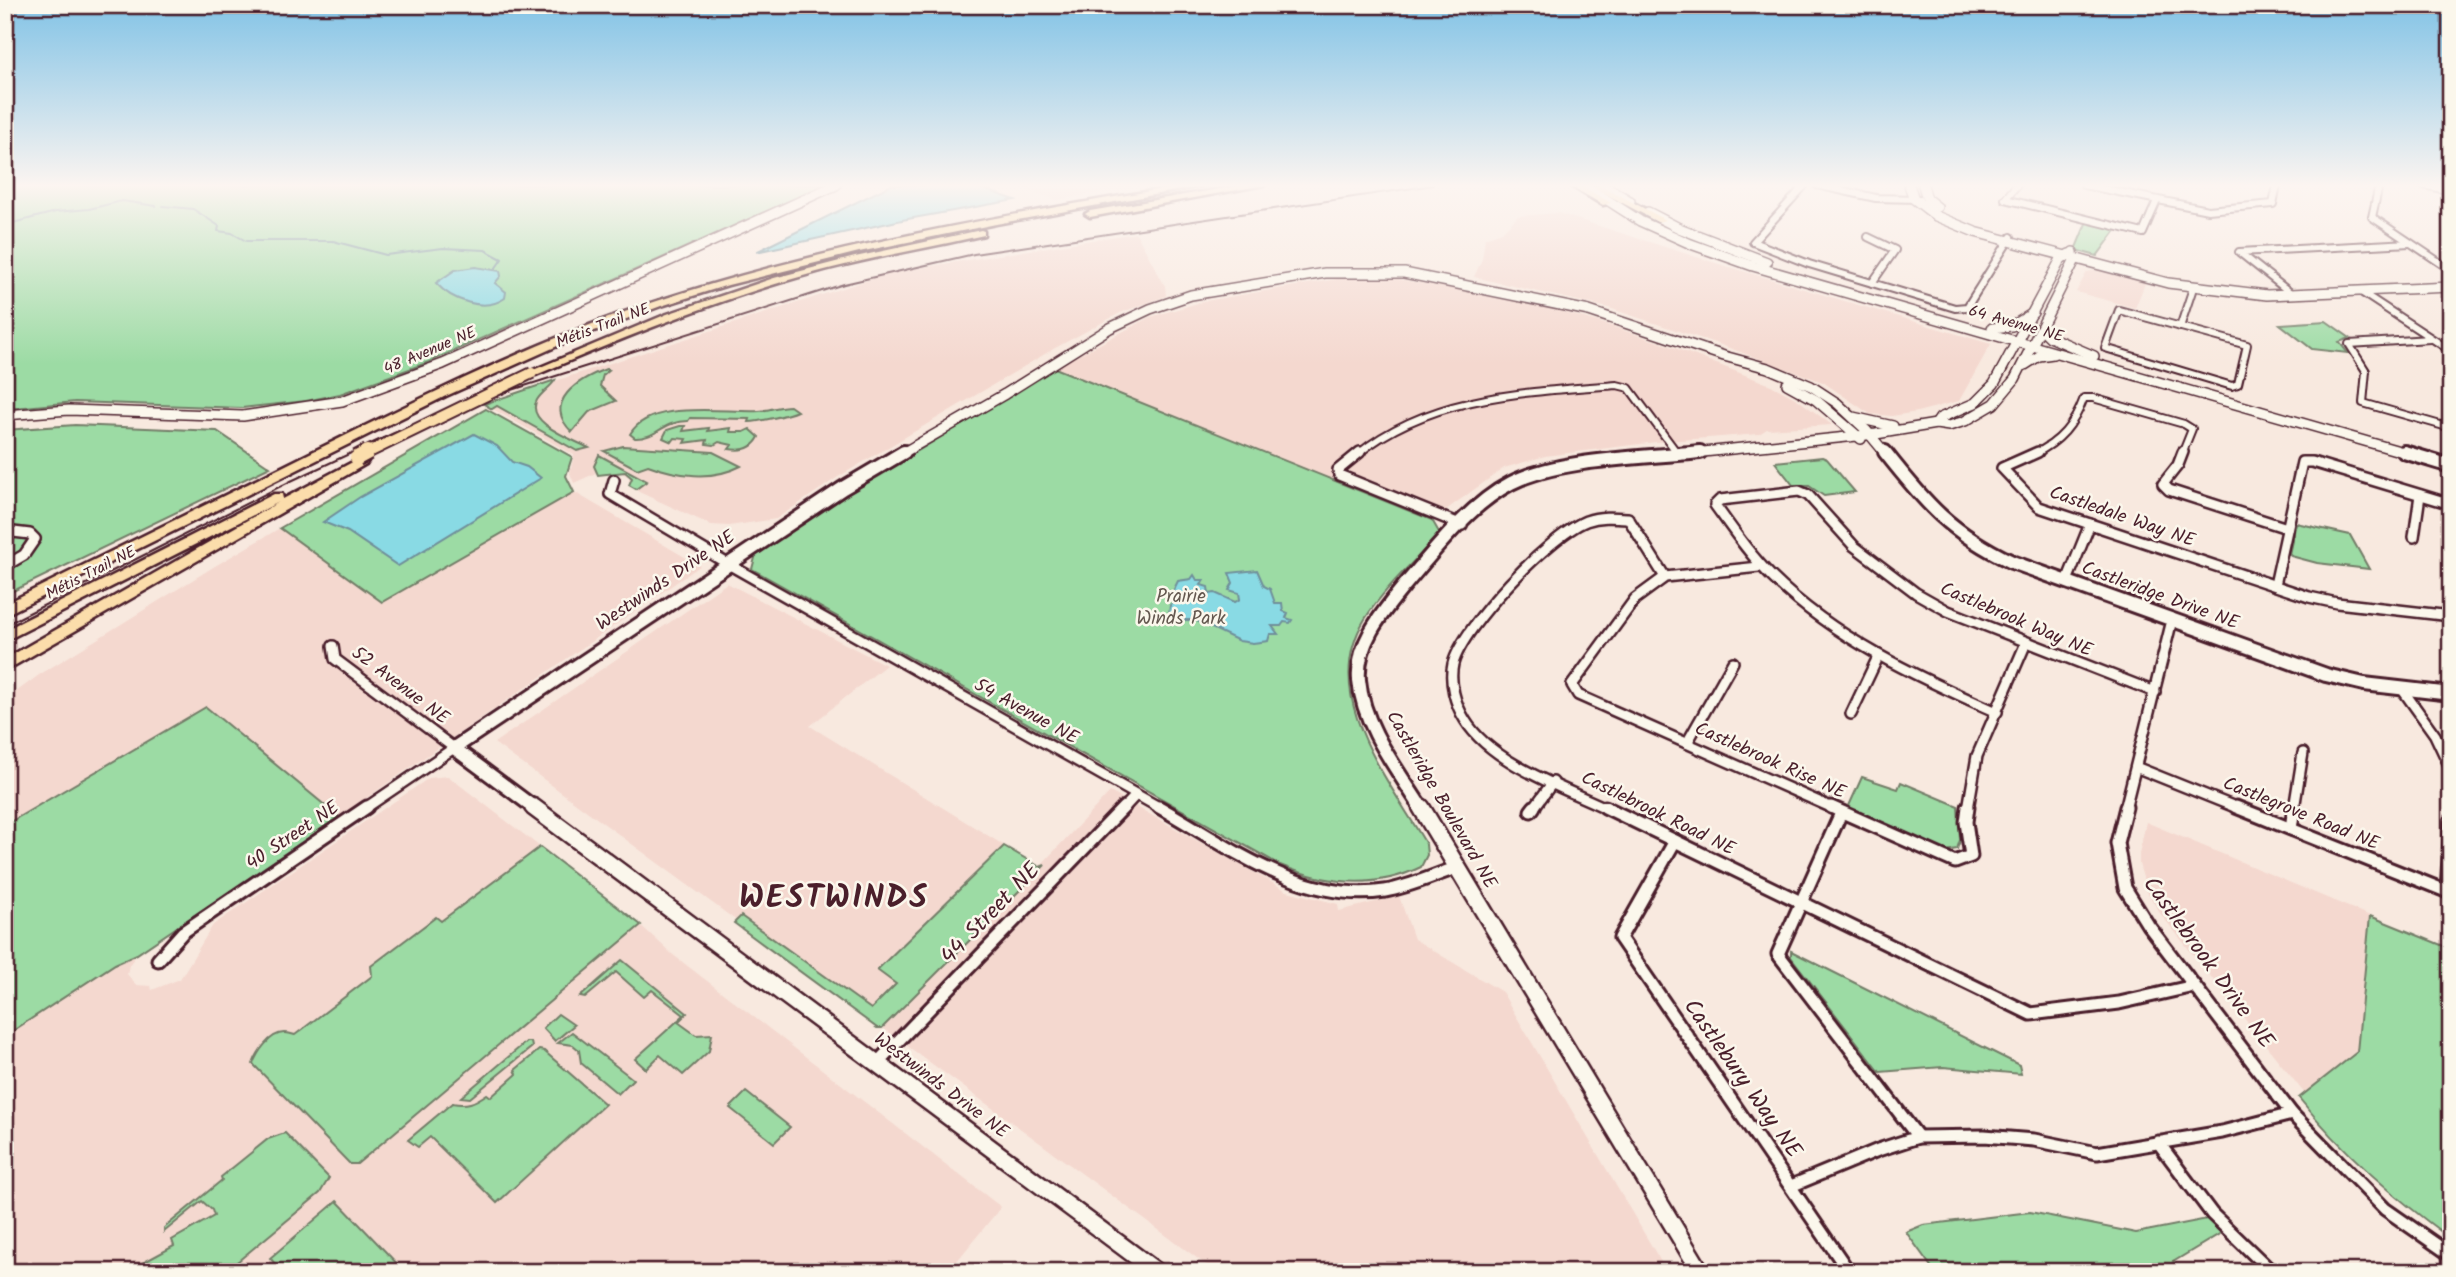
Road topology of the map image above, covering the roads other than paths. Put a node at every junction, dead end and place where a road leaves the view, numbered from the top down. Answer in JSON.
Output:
{"nodes":[{"id":1,"x":705,"y":245,"type":"edge"},
{"id":2,"x":872,"y":245,"type":"edge"},
{"id":3,"x":932,"y":245,"type":"edge"},
{"id":4,"x":1693,"y":245,"type":"edge"},
{"id":5,"x":1722,"y":245,"type":"edge"},
{"id":6,"x":1759,"y":245,"type":"edge"},
{"id":7,"x":1884,"y":245,"type":"edge"},
{"id":8,"x":2006,"y":245,"type":"edge"},
{"id":9,"x":2031,"y":245,"type":"edge"},
{"id":10,"x":2380,"y":245,"type":"edge"},
{"id":11,"x":2412,"y":245,"type":"edge"},
{"id":12,"x":2071,"y":255,"type":"junction"},
{"id":13,"x":2111,"y":268,"type":"junction"},
{"id":14,"x":2451,"y":270,"type":"edge"},
{"id":15,"x":2066,"y":278,"type":"junction"},
{"id":16,"x":1872,"y":284,"type":"junction"},
{"id":17,"x":2191,"y":286,"type":"junction"},
{"id":18,"x":2451,"y":287,"type":"edge"},
{"id":19,"x":2361,"y":292,"type":"junction"},
{"id":20,"x":2292,"y":294,"type":"junction"},
{"id":21,"x":2033,"y":313,"type":"junction"},
{"id":22,"x":2180,"y":327,"type":"junction"},
{"id":23,"x":1972,"y":328,"type":"junction"},
{"id":24,"x":1992,"y":328,"type":"junction"},
{"id":25,"x":2042,"y":329,"type":"junction"},
{"id":26,"x":2021,"y":339,"type":"junction"},
{"id":27,"x":2430,"y":339,"type":"junction"},
{"id":28,"x":2035,"y":343,"type":"junction"},
{"id":29,"x":2451,"y":351,"type":"edge"},
{"id":30,"x":2013,"y":352,"type":"junction"},
{"id":31,"x":2060,"y":354,"type":"junction"},
{"id":32,"x":1724,"y":356,"type":"junction"},
{"id":33,"x":2098,"y":358,"type":"junction"},
{"id":34,"x":2025,"y":365,"type":"junction"},
{"id":35,"x":5,"y":415,"type":"edge"},
{"id":36,"x":1853,"y":417,"type":"junction"},
{"id":37,"x":1936,"y":424,"type":"junction"},
{"id":38,"x":2451,"y":428,"type":"edge"},
{"id":39,"x":1916,"y":429,"type":"junction"},
{"id":40,"x":1863,"y":435,"type":"junction"},
{"id":41,"x":1679,"y":455,"type":"junction"},
{"id":42,"x":2451,"y":458,"type":"edge"},
{"id":43,"x":360,"y":459,"type":"junction"},
{"id":44,"x":2451,"y":466,"type":"edge"},
{"id":45,"x":614,"y":480,"type":"dead end"},
{"id":46,"x":2420,"y":495,"type":"junction"},
{"id":47,"x":2451,"y":504,"type":"edge"},
{"id":48,"x":2090,"y":524,"type":"junction"},
{"id":49,"x":1462,"y":525,"type":"junction"},
{"id":50,"x":2287,"y":528,"type":"junction"},
{"id":51,"x":5,"y":531,"type":"edge"},
{"id":52,"x":2414,"y":537,"type":"dead end"},
{"id":53,"x":5,"y":544,"type":"edge"},
{"id":54,"x":97,"y":563,"type":"junction"},
{"id":55,"x":728,"y":564,"type":"junction"},
{"id":56,"x":5,"y":566,"type":"edge"},
{"id":57,"x":1759,"y":567,"type":"junction"},
{"id":58,"x":1665,"y":578,"type":"junction"},
{"id":59,"x":2067,"y":581,"type":"junction"},
{"id":60,"x":2275,"y":585,"type":"junction"},
{"id":61,"x":5,"y":604,"type":"edge"},
{"id":62,"x":5,"y":610,"type":"edge"},
{"id":63,"x":2451,"y":616,"type":"edge"},
{"id":64,"x":2172,"y":620,"type":"junction"},
{"id":65,"x":5,"y":636,"type":"edge"},
{"id":66,"x":2026,"y":643,"type":"junction"},
{"id":67,"x":333,"y":646,"type":"dead end"},
{"id":68,"x":1878,"y":657,"type":"junction"},
{"id":69,"x":1733,"y":662,"type":"dead end"},
{"id":70,"x":5,"y":666,"type":"edge"},
{"id":71,"x":2402,"y":689,"type":"junction"},
{"id":72,"x":2155,"y":692,"type":"junction"},
{"id":73,"x":2451,"y":694,"type":"edge"},
{"id":74,"x":1997,"y":712,"type":"junction"},
{"id":75,"x":1851,"y":713,"type":"dead end"},
{"id":76,"x":1687,"y":743,"type":"junction"},
{"id":77,"x":454,"y":748,"type":"junction"},
{"id":78,"x":2303,"y":753,"type":"dead end"},
{"id":79,"x":2138,"y":768,"type":"junction"},
{"id":80,"x":2451,"y":769,"type":"edge"},
{"id":81,"x":1553,"y":782,"type":"junction"},
{"id":82,"x":1136,"y":794,"type":"junction"},
{"id":83,"x":1531,"y":811,"type":"dead end"},
{"id":84,"x":1841,"y":813,"type":"junction"},
{"id":85,"x":2451,"y":821,"type":"edge"},
{"id":86,"x":2291,"y":829,"type":"junction"},
{"id":87,"x":1675,"y":841,"type":"junction"},
{"id":88,"x":1456,"y":868,"type":"junction"},
{"id":89,"x":2449,"y":893,"type":"edge"},
{"id":90,"x":1802,"y":903,"type":"junction"},
{"id":91,"x":158,"y":960,"type":"dead end"},
{"id":92,"x":2194,"y":986,"type":"junction"},
{"id":93,"x":876,"y":1064,"type":"junction"},
{"id":94,"x":2292,"y":1114,"type":"junction"},
{"id":95,"x":1918,"y":1138,"type":"junction"},
{"id":96,"x":2158,"y":1142,"type":"junction"},
{"id":97,"x":1791,"y":1186,"type":"junction"},
{"id":98,"x":2451,"y":1255,"type":"edge"},
{"id":99,"x":1157,"y":1272,"type":"edge"},
{"id":100,"x":1701,"y":1272,"type":"edge"},
{"id":101,"x":1849,"y":1272,"type":"edge"},
{"id":102,"x":2272,"y":1272,"type":"edge"}],
"edges":[{"from":1,"to":35,"type":"street","name":"48 Avenue NE"},
{"from":2,"to":54,"type":"main road","name":"Métis Trail NE"},
{"from":3,"to":43,"type":"main road","name":"Métis Trail NE","bridge":true},
{"from":4,"to":23,"type":"street","name":"64 Avenue NE"},
{"from":5,"to":24,"type":"street","name":"64 Avenue NE"},
{"from":6,"to":16,"type":"street"},
{"from":7,"to":16,"type":"street"},
{"from":8,"to":16,"type":"street"},
{"from":9,"to":12,"type":"street"},
{"from":10,"to":20,"type":"street"},
{"from":11,"to":14,"type":"street"},
{"from":12,"to":13,"type":"street"},
{"from":12,"to":15,"type":"street","name":"Castleridge Boulevard NE"},
{"from":12,"to":17,"type":"street"},
{"from":12,"to":21,"type":"street","name":"Castleridge Boulevard NE"},
{"from":13,"to":15,"type":"street"},
{"from":13,"to":17,"type":"street"},
{"from":15,"to":25,"type":"street","name":"Castleridge Boulevard NE"},
{"from":17,"to":20,"type":"street"},
{"from":17,"to":22,"type":"street"},
{"from":18,"to":19,"type":"street"},
{"from":19,"to":20,"type":"street"},
{"from":19,"to":27,"type":"street"},
{"from":21,"to":24,"type":"street"},
{"from":21,"to":26,"type":"street","name":"Castleridge Boulevard NE"},
{"from":22,"to":22,"type":"street"},
{"from":23,"to":26,"type":"street","name":"64 Avenue NE"},
{"from":23,"to":30,"type":"street"},
{"from":24,"to":26,"type":"street","name":"64 Avenue NE"},
{"from":25,"to":28,"type":"street","name":"Castleridge Boulevard NE"},
{"from":25,"to":33,"type":"street"},
{"from":26,"to":28,"type":"street","name":"64 Avenue NE"},
{"from":26,"to":30,"type":"street","name":"Castleridge Boulevard NE"},
{"from":27,"to":29,"type":"street"},
{"from":27,"to":38,"type":"street"},
{"from":28,"to":31,"type":"street","name":"64 Avenue NE"},
{"from":28,"to":33,"type":"street","name":"64 Avenue NE"},
{"from":28,"to":34,"type":"street","name":"Castleridge Boulevard NE"},
{"from":30,"to":37,"type":"street","name":"Castleridge Boulevard NE"},
{"from":31,"to":34,"type":"street"},
{"from":31,"to":44,"type":"street","name":"64 Avenue NE"},
{"from":32,"to":36,"type":"street","name":"Westwinds Drive NE"},
{"from":32,"to":40,"type":"street","name":"Westwinds Drive NE"},
{"from":32,"to":55,"type":"street","name":"Westwinds Drive NE"},
{"from":33,"to":42,"type":"street","name":"64 Avenue NE"},
{"from":34,"to":37,"type":"street","name":"Castleridge Boulevard NE"},
{"from":36,"to":39,"type":"street"},
{"from":36,"to":40,"type":"street","name":"Westwinds Drive NE"},
{"from":37,"to":39,"type":"street","name":"Castleridge Boulevard NE"},
{"from":39,"to":40,"type":"street","name":"Castleridge Boulevard NE"},
{"from":40,"to":41,"type":"street","name":"Castleridge Boulevard NE"},
{"from":40,"to":59,"type":"street","name":"Castleridge Drive NE"},
{"from":41,"to":49,"type":"street","name":"Castleridge Boulevard NE"},
{"from":41,"to":49,"type":"street"},
{"from":43,"to":65,"type":"main road","name":"Métis Trail NE"},
{"from":43,"to":70,"type":"main road"},
{"from":45,"to":55,"type":"street","name":"54 Avenue NE"},
{"from":46,"to":47,"type":"street"},
{"from":46,"to":50,"type":"street"},
{"from":46,"to":52,"type":"street"},
{"from":48,"to":50,"type":"street","name":"Castledale Way NE"},
{"from":48,"to":59,"type":"street"},
{"from":48,"to":60,"type":"street","name":"Castledale Way NE"},
{"from":49,"to":88,"type":"street","name":"Castleridge Boulevard NE"},
{"from":50,"to":60,"type":"street"},
{"from":51,"to":53,"type":"street"},
{"from":51,"to":56,"type":"street"},
{"from":54,"to":61,"type":"main road"},
{"from":54,"to":62,"type":"main road","name":"Métis Trail NE"},
{"from":55,"to":77,"type":"street","name":"Westwinds Drive NE"},
{"from":55,"to":82,"type":"street","name":"54 Avenue NE"},
{"from":57,"to":58,"type":"street","name":"Castlebrook Rise NE"},
{"from":57,"to":66,"type":"street","name":"Castlebrook Way NE"},
{"from":57,"to":68,"type":"street","name":"Castlebrook Way NE"},
{"from":58,"to":76,"type":"street","name":"Castlebrook Rise NE"},
{"from":58,"to":81,"type":"street","name":"Castlebrook Road NE"},
{"from":59,"to":64,"type":"street","name":"Castleridge Drive NE"},
{"from":60,"to":63,"type":"street","name":"Castledale Way NE"},
{"from":64,"to":71,"type":"street","name":"Castleridge Drive NE"},
{"from":64,"to":72,"type":"street","name":"Castlebrook Drive NE"},
{"from":66,"to":72,"type":"street","name":"Castlebrook Way NE"},
{"from":66,"to":74,"type":"street","name":"Castlebrook Rise NE"},
{"from":67,"to":77,"type":"street","name":"52 Avenue NE"},
{"from":68,"to":74,"type":"street","name":"Castlebrook Way NE"},
{"from":68,"to":75,"type":"street"},
{"from":69,"to":76,"type":"street"},
{"from":71,"to":73,"type":"street","name":"Castleridge Drive NE"},
{"from":71,"to":80,"type":"street"},
{"from":72,"to":79,"type":"street","name":"Castlebrook Drive NE"},
{"from":74,"to":84,"type":"street","name":"Castlebrook Rise NE"},
{"from":76,"to":84,"type":"street","name":"Castlebrook Rise NE"},
{"from":77,"to":91,"type":"street","name":"40 Street NE"},
{"from":77,"to":93,"type":"street","name":"Westwinds Drive NE"},
{"from":78,"to":86,"type":"street"},
{"from":79,"to":86,"type":"street","name":"Castlegrove Road NE"},
{"from":79,"to":92,"type":"street","name":"Castlebrook Drive NE"},
{"from":81,"to":83,"type":"street"},
{"from":81,"to":87,"type":"street","name":"Castlebrook Road NE"},
{"from":82,"to":88,"type":"street","name":"54 Avenue NE"},
{"from":82,"to":93,"type":"street","name":"44 Street NE"},
{"from":84,"to":90,"type":"street"},
{"from":85,"to":89,"type":"street"},
{"from":86,"to":89,"type":"street","name":"Castlegrove Road NE"},
{"from":87,"to":90,"type":"street","name":"Castlebrook Road NE"},
{"from":87,"to":97,"type":"street","name":"Castlebury Way NE"},
{"from":88,"to":100,"type":"street","name":"Castleridge Boulevard NE"},
{"from":90,"to":92,"type":"street","name":"Castlebrook Road NE"},
{"from":90,"to":95,"type":"street"},
{"from":92,"to":94,"type":"street","name":"Castlebrook Drive NE"},
{"from":93,"to":99,"type":"street","name":"Westwinds Drive NE"},
{"from":94,"to":96,"type":"street","name":"Castlebury Way NE"},
{"from":94,"to":98,"type":"street","name":"Castlebrook Drive NE"},
{"from":95,"to":96,"type":"street","name":"Castlebury Way NE"},
{"from":95,"to":97,"type":"street","name":"Castlebury Way NE"},
{"from":96,"to":102,"type":"street"},
{"from":97,"to":101,"type":"street"}]}
